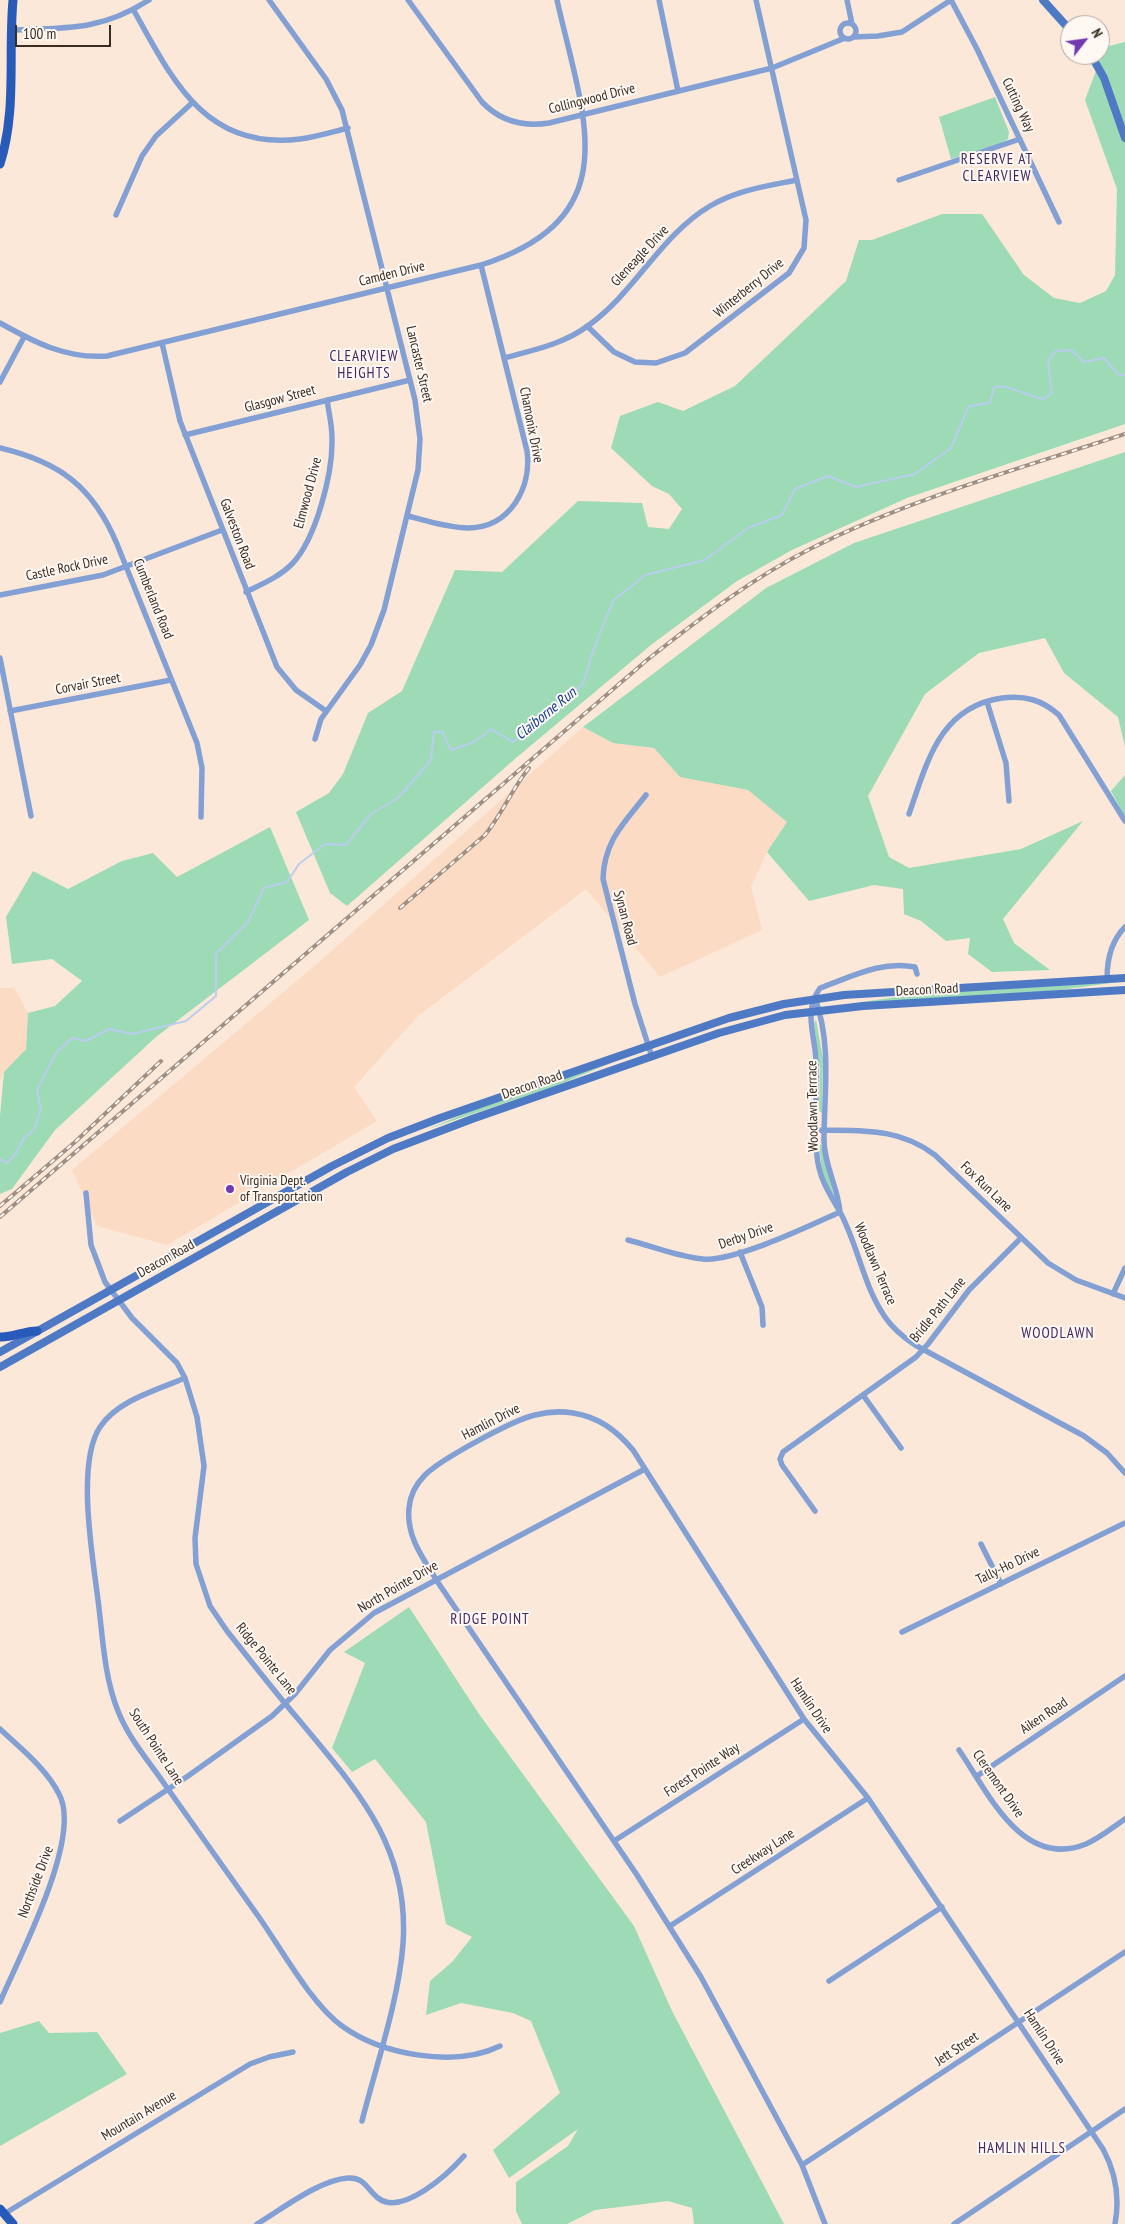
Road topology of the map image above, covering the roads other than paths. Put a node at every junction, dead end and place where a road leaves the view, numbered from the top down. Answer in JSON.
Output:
{"nodes":[{"id":1,"x":13,"y":0,"type":"edge"},
{"id":2,"x":149,"y":0,"type":"edge"},
{"id":3,"x":268,"y":0,"type":"edge"},
{"id":4,"x":408,"y":0,"type":"edge"},
{"id":5,"x":557,"y":0,"type":"edge"},
{"id":6,"x":659,"y":0,"type":"edge"},
{"id":7,"x":756,"y":0,"type":"edge"},
{"id":8,"x":847,"y":0,"type":"edge"},
{"id":9,"x":951,"y":0,"type":"edge"},
{"id":10,"x":1043,"y":0,"type":"edge"},
{"id":11,"x":133,"y":9,"type":"junction"},
{"id":12,"x":849,"y":14,"type":"junction"},
{"id":13,"x":1060,"y":19,"type":"edge"},
{"id":14,"x":844,"y":24,"type":"junction"},
{"id":15,"x":854,"y":27,"type":"junction"},
{"id":16,"x":11,"y":30,"type":"junction"},
{"id":17,"x":840,"y":33,"type":"junction"},
{"id":18,"x":868,"y":36,"type":"junction"},
{"id":19,"x":853,"y":37,"type":"junction"},
{"id":20,"x":844,"y":38,"type":"junction"},
{"id":21,"x":832,"y":44,"type":"junction"},
{"id":22,"x":1097,"y":65,"type":"edge"},
{"id":23,"x":772,"y":68,"type":"junction"},
{"id":24,"x":678,"y":91,"type":"junction"},
{"id":25,"x":192,"y":102,"type":"junction"},
{"id":26,"x":582,"y":115,"type":"junction"},
{"id":27,"x":348,"y":128,"type":"junction"},
{"id":28,"x":1125,"y":138,"type":"edge"},
{"id":29,"x":1020,"y":140,"type":"junction"},
{"id":30,"x":0,"y":164,"type":"edge"},
{"id":31,"x":797,"y":180,"type":"junction"},
{"id":32,"x":899,"y":180,"type":"dead end"},
{"id":33,"x":116,"y":215,"type":"dead end"},
{"id":34,"x":1059,"y":222,"type":"dead end"},
{"id":35,"x":481,"y":265,"type":"junction"},
{"id":36,"x":388,"y":288,"type":"junction"},
{"id":37,"x":0,"y":323,"type":"edge"},
{"id":38,"x":587,"y":326,"type":"junction"},
{"id":39,"x":24,"y":337,"type":"junction"},
{"id":40,"x":162,"y":343,"type":"junction"},
{"id":41,"x":504,"y":358,"type":"junction"},
{"id":42,"x":410,"y":380,"type":"junction"},
{"id":43,"x":0,"y":382,"type":"edge"},
{"id":44,"x":328,"y":400,"type":"junction"},
{"id":45,"x":185,"y":435,"type":"junction"},
{"id":46,"x":0,"y":448,"type":"edge"},
{"id":47,"x":408,"y":516,"type":"junction"},
{"id":48,"x":222,"y":530,"type":"junction"},
{"id":49,"x":126,"y":567,"type":"junction"},
{"id":50,"x":246,"y":592,"type":"junction"},
{"id":51,"x":0,"y":595,"type":"edge"},
{"id":52,"x":0,"y":658,"type":"edge"},
{"id":53,"x":171,"y":680,"type":"junction"},
{"id":54,"x":987,"y":702,"type":"junction"},
{"id":55,"x":10,"y":711,"type":"junction"},
{"id":56,"x":326,"y":711,"type":"junction"},
{"id":57,"x":315,"y":739,"type":"dead end"},
{"id":58,"x":646,"y":795,"type":"dead end"},
{"id":59,"x":1009,"y":802,"type":"dead end"},
{"id":60,"x":910,"y":814,"type":"dead end"},
{"id":61,"x":31,"y":816,"type":"dead end"},
{"id":62,"x":201,"y":817,"type":"dead end"},
{"id":63,"x":1125,"y":821,"type":"edge"},
{"id":64,"x":1125,"y":927,"type":"edge"},
{"id":65,"x":917,"y":974,"type":"dead end"},
{"id":66,"x":1125,"y":978,"type":"edge"},
{"id":67,"x":1107,"y":979,"type":"junction"},
{"id":68,"x":1125,"y":990,"type":"edge"},
{"id":69,"x":815,"y":998,"type":"junction"},
{"id":70,"x":820,"y":1010,"type":"junction"},
{"id":71,"x":809,"y":1011,"type":"junction"},
{"id":72,"x":647,"y":1045,"type":"junction"},
{"id":73,"x":652,"y":1057,"type":"junction"},
{"id":74,"x":817,"y":1130,"type":"junction"},
{"id":75,"x":825,"y":1130,"type":"junction"},
{"id":76,"x":86,"y":1193,"type":"dead end"},
{"id":77,"x":840,"y":1212,"type":"junction"},
{"id":78,"x":1020,"y":1239,"type":"junction"},
{"id":79,"x":628,"y":1240,"type":"dead end"},
{"id":80,"x":740,"y":1252,"type":"junction"},
{"id":81,"x":1125,"y":1268,"type":"edge"},
{"id":82,"x":111,"y":1290,"type":"junction"},
{"id":83,"x":1113,"y":1294,"type":"junction"},
{"id":84,"x":1125,"y":1298,"type":"edge"},
{"id":85,"x":118,"y":1300,"type":"junction"},
{"id":86,"x":763,"y":1325,"type":"dead end"},
{"id":87,"x":37,"y":1332,"type":"junction"},
{"id":88,"x":0,"y":1337,"type":"edge"},
{"id":89,"x":924,"y":1350,"type":"junction"},
{"id":90,"x":0,"y":1352,"type":"edge"},
{"id":91,"x":0,"y":1367,"type":"edge"},
{"id":92,"x":185,"y":1378,"type":"junction"},
{"id":93,"x":863,"y":1395,"type":"junction"},
{"id":94,"x":901,"y":1448,"type":"dead end"},
{"id":95,"x":645,"y":1469,"type":"junction"},
{"id":96,"x":1125,"y":1473,"type":"edge"},
{"id":97,"x":815,"y":1511,"type":"dead end"},
{"id":98,"x":1125,"y":1523,"type":"edge"},
{"id":99,"x":981,"y":1544,"type":"dead end"},
{"id":100,"x":436,"y":1579,"type":"junction"},
{"id":101,"x":1001,"y":1584,"type":"junction"},
{"id":102,"x":902,"y":1632,"type":"dead end"},
{"id":103,"x":1125,"y":1676,"type":"edge"},
{"id":104,"x":285,"y":1704,"type":"junction"},
{"id":105,"x":804,"y":1719,"type":"junction"},
{"id":106,"x":0,"y":1729,"type":"edge"},
{"id":107,"x":959,"y":1750,"type":"dead end"},
{"id":108,"x":977,"y":1776,"type":"junction"},
{"id":109,"x":168,"y":1789,"type":"junction"},
{"id":110,"x":868,"y":1798,"type":"junction"},
{"id":111,"x":1125,"y":1819,"type":"edge"},
{"id":112,"x":120,"y":1821,"type":"dead end"},
{"id":113,"x":614,"y":1841,"type":"junction"},
{"id":114,"x":942,"y":1907,"type":"junction"},
{"id":115,"x":670,"y":1926,"type":"junction"},
{"id":116,"x":1125,"y":1952,"type":"edge"},
{"id":117,"x":829,"y":1982,"type":"dead end"},
{"id":118,"x":0,"y":2002,"type":"edge"},
{"id":119,"x":1019,"y":2022,"type":"junction"},
{"id":120,"x":381,"y":2044,"type":"junction"},
{"id":121,"x":500,"y":2046,"type":"dead end"},
{"id":122,"x":294,"y":2052,"type":"dead end"},
{"id":123,"x":1125,"y":2109,"type":"edge"},
{"id":124,"x":362,"y":2121,"type":"dead end"},
{"id":125,"x":1092,"y":2131,"type":"junction"},
{"id":126,"x":464,"y":2156,"type":"dead end"},
{"id":127,"x":802,"y":2165,"type":"junction"},
{"id":128,"x":2,"y":2211,"type":"edge"},
{"id":129,"x":13,"y":2224,"type":"edge"},
{"id":130,"x":257,"y":2224,"type":"edge"},
{"id":131,"x":825,"y":2224,"type":"edge"},
{"id":132,"x":954,"y":2224,"type":"edge"},
{"id":133,"x":1115,"y":2224,"type":"edge"}],
"edges":[{"from":1,"to":16,"type":"main road"},
{"from":2,"to":11,"type":"street"},
{"from":3,"to":27,"type":"street","name":"Lancaster Street"},
{"from":4,"to":26,"type":"street","name":"Collingwood Drive"},
{"from":5,"to":26,"type":"street","name":"Camden Drive"},
{"from":6,"to":24,"type":"street"},
{"from":7,"to":23,"type":"street","name":"Winterberry Drive"},
{"from":8,"to":12,"type":"street"},
{"from":9,"to":18,"type":"street"},
{"from":9,"to":29,"type":"street","name":"Cutting Way"},
{"from":10,"to":13,"type":"main road"},
{"from":11,"to":16,"type":"street"},
{"from":11,"to":25,"type":"street"},
{"from":12,"to":14,"type":"street"},
{"from":12,"to":15,"type":"street"},
{"from":14,"to":15,"type":"street"},
{"from":14,"to":17,"type":"street"},
{"from":15,"to":18,"type":"street"},
{"from":15,"to":19,"type":"street"},
{"from":16,"to":30,"type":"main road"},
{"from":17,"to":20,"type":"street"},
{"from":17,"to":21,"type":"street"},
{"from":18,"to":19,"type":"street"},
{"from":19,"to":20,"type":"street"},
{"from":20,"to":21,"type":"street","name":"Collingwood Drive"},
{"from":21,"to":23,"type":"street","name":"Collingwood Drive"},
{"from":22,"to":28,"type":"main road"},
{"from":23,"to":24,"type":"street","name":"Collingwood Drive"},
{"from":23,"to":31,"type":"street","name":"Winterberry Drive"},
{"from":24,"to":26,"type":"street","name":"Collingwood Drive"},
{"from":25,"to":27,"type":"street"},
{"from":25,"to":33,"type":"street"},
{"from":26,"to":35,"type":"street","name":"Camden Drive"},
{"from":27,"to":36,"type":"street","name":"Lancaster Street"},
{"from":29,"to":32,"type":"street"},
{"from":29,"to":34,"type":"street","name":"Cutting Way"},
{"from":31,"to":38,"type":"street","name":"Gleneagle Drive"},
{"from":31,"to":38,"type":"street","name":"Winterberry Drive"},
{"from":35,"to":36,"type":"street","name":"Camden Drive"},
{"from":35,"to":41,"type":"street","name":"Chamonix Drive"},
{"from":36,"to":40,"type":"street","name":"Camden Drive"},
{"from":36,"to":42,"type":"street","name":"Lancaster Street"},
{"from":37,"to":39,"type":"street","name":"Camden Drive"},
{"from":38,"to":41,"type":"street","name":"Gleneagle Drive"},
{"from":39,"to":40,"type":"street","name":"Camden Drive"},
{"from":39,"to":43,"type":"street"},
{"from":40,"to":45,"type":"street","name":"Galveston Road"},
{"from":41,"to":47,"type":"street","name":"Chamonix Drive"},
{"from":42,"to":44,"type":"street","name":"Glasgow Street"},
{"from":42,"to":47,"type":"street","name":"Lancaster Street"},
{"from":44,"to":45,"type":"street","name":"Glasgow Street"},
{"from":44,"to":50,"type":"street","name":"Elmwood Drive"},
{"from":45,"to":48,"type":"street","name":"Galveston Road"},
{"from":46,"to":49,"type":"street","name":"Cumberland Road"},
{"from":47,"to":56,"type":"street","name":"Lancaster Street"},
{"from":48,"to":49,"type":"street","name":"Castle Rock Drive"},
{"from":48,"to":50,"type":"street","name":"Galveston Road"},
{"from":49,"to":51,"type":"street","name":"Castle Rock Drive"},
{"from":49,"to":53,"type":"street","name":"Cumberland Road"},
{"from":50,"to":56,"type":"street","name":"Galveston Road"},
{"from":52,"to":55,"type":"street"},
{"from":53,"to":55,"type":"street","name":"Corvair Street"},
{"from":53,"to":62,"type":"street","name":"Cumberland Road"},
{"from":54,"to":59,"type":"street"},
{"from":54,"to":60,"type":"street"},
{"from":54,"to":63,"type":"street"},
{"from":55,"to":61,"type":"street"},
{"from":56,"to":57,"type":"street","name":"Lancaster Street"},
{"from":58,"to":72,"type":"street","name":"Synan Road"},
{"from":64,"to":67,"type":"street"},
{"from":65,"to":69,"type":"street"},
{"from":66,"to":67,"type":"main road","name":"Deacon Road"},
{"from":67,"to":69,"type":"main road","name":"Deacon Road"},
{"from":68,"to":70,"type":"main road","name":"Deacon Road"},
{"from":69,"to":70,"type":"street","name":"Woodlawn Terrrace"},
{"from":69,"to":71,"type":"street"},
{"from":69,"to":72,"type":"main road","name":"Deacon Road"},
{"from":70,"to":71,"type":"main road","name":"Deacon Road"},
{"from":70,"to":75,"type":"street","name":"Woodlawn Terrrace"},
{"from":71,"to":73,"type":"main road","name":"Deacon Road"},
{"from":71,"to":74,"type":"street","name":"Woodlawn Terrace"},
{"from":72,"to":73,"type":"street","name":"Synan Road"},
{"from":72,"to":82,"type":"main road","name":"Deacon Road"},
{"from":73,"to":85,"type":"main road","name":"Deacon Road"},
{"from":74,"to":75,"type":"street","name":"Fox Run Lane"},
{"from":74,"to":77,"type":"street","name":"Woodlawn Terrace"},
{"from":75,"to":77,"type":"street","name":"Woodlawn Terrrace"},
{"from":75,"to":78,"type":"street","name":"Fox Run Lane"},
{"from":76,"to":82,"type":"street","name":"Ridge Pointe Lane"},
{"from":77,"to":80,"type":"street","name":"Derby Drive"},
{"from":77,"to":89,"type":"street","name":"Woodlawn Terrace"},
{"from":78,"to":83,"type":"street","name":"Fox Run Lane"},
{"from":78,"to":89,"type":"street","name":"Bridle Path Lane"},
{"from":79,"to":80,"type":"street","name":"Derby Drive"},
{"from":80,"to":86,"type":"street"},
{"from":81,"to":83,"type":"street"},
{"from":82,"to":85,"type":"street","name":"Ridge Pointe Lane"},
{"from":82,"to":87,"type":"main road","name":"Deacon Road"},
{"from":83,"to":84,"type":"street","name":"Fox Run Lane"},
{"from":85,"to":91,"type":"main road","name":"Deacon Road"},
{"from":85,"to":92,"type":"street","name":"Ridge Pointe Lane"},
{"from":87,"to":88,"type":"main road"},
{"from":87,"to":90,"type":"main road","name":"Deacon Road"},
{"from":89,"to":93,"type":"street","name":"Bridle Path Lane"},
{"from":89,"to":96,"type":"street","name":"Woodlawn Terrace"},
{"from":92,"to":104,"type":"street","name":"Ridge Pointe Lane"},
{"from":92,"to":109,"type":"street","name":"South Pointe Lane"},
{"from":93,"to":94,"type":"street"},
{"from":93,"to":97,"type":"street","name":"Bridle Path Lane"},
{"from":95,"to":100,"type":"street","name":"North Pointe Drive"},
{"from":95,"to":100,"type":"street","name":"Hamlin Drive"},
{"from":95,"to":105,"type":"street","name":"Hamlin Drive"},
{"from":98,"to":101,"type":"street","name":"Tally-Ho Drive"},
{"from":99,"to":101,"type":"street"},
{"from":100,"to":104,"type":"street","name":"North Pointe Drive"},
{"from":100,"to":113,"type":"street","name":"Hamlin Drive"},
{"from":101,"to":102,"type":"street","name":"Tally-Ho Drive"},
{"from":103,"to":108,"type":"street","name":"Aiken Road"},
{"from":104,"to":109,"type":"street","name":"North Pointe Drive"},
{"from":104,"to":120,"type":"street","name":"Ridge Pointe Lane"},
{"from":105,"to":110,"type":"street","name":"Hamlin Drive"},
{"from":105,"to":113,"type":"street","name":"Forest Pointe Way"},
{"from":106,"to":118,"type":"street","name":"Northside Drive"},
{"from":107,"to":108,"type":"street","name":"Cleremont Drive"},
{"from":108,"to":111,"type":"street","name":"Cleremont Drive"},
{"from":109,"to":112,"type":"street","name":"North Pointe Drive"},
{"from":109,"to":120,"type":"street","name":"South Pointe Lane"},
{"from":110,"to":114,"type":"street","name":"Hamlin Drive"},
{"from":110,"to":115,"type":"street","name":"Creekway Lane"},
{"from":113,"to":115,"type":"street","name":"Hamlin Drive"},
{"from":114,"to":117,"type":"street"},
{"from":114,"to":119,"type":"street","name":"Hamlin Drive"},
{"from":115,"to":127,"type":"street","name":"Hamlin Drive"},
{"from":116,"to":119,"type":"street","name":"Jett Street"},
{"from":119,"to":125,"type":"street","name":"Hamlin Drive"},
{"from":119,"to":127,"type":"street","name":"Jett Street"},
{"from":120,"to":121,"type":"street","name":"South Pointe Lane"},
{"from":120,"to":124,"type":"street","name":"Ridge Pointe Lane"},
{"from":122,"to":128,"type":"street","name":"Mountain Avenue"},
{"from":123,"to":125,"type":"street"},
{"from":125,"to":132,"type":"street"},
{"from":125,"to":133,"type":"street","name":"Hamlin Drive"},
{"from":126,"to":130,"type":"street"},
{"from":127,"to":131,"type":"street","name":"Hamlin Drive"},
{"from":128,"to":129,"type":"main road"}]}
